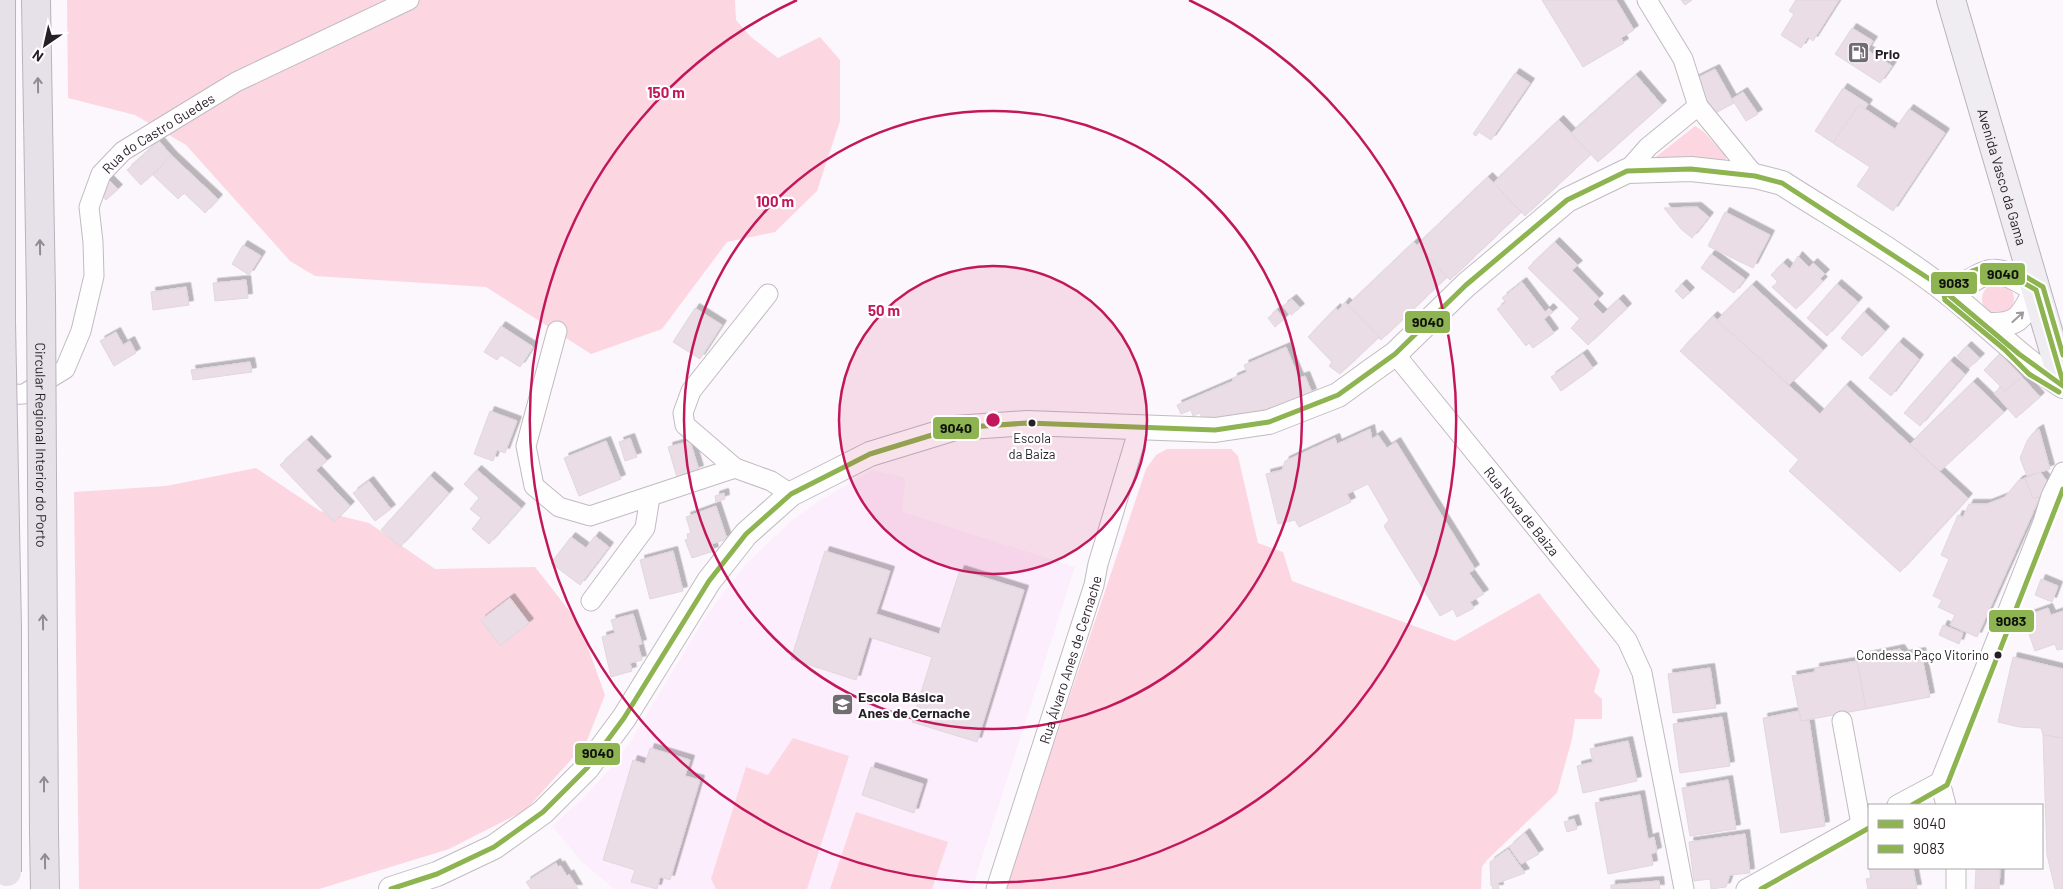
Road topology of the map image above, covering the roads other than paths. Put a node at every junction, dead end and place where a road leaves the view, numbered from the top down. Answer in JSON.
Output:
{"nodes":[{"id":1,"x":1,"y":0,"type":"edge"},
{"id":2,"x":36,"y":0,"type":"edge"},
{"id":3,"x":409,"y":0,"type":"edge"},
{"id":4,"x":1647,"y":0,"type":"edge"},
{"id":5,"x":1952,"y":0,"type":"edge"},
{"id":6,"x":1698,"y":106,"type":"junction"},
{"id":7,"x":1627,"y":171,"type":"junction"},
{"id":8,"x":1756,"y":176,"type":"junction"},
{"id":9,"x":2036,"y":290,"type":"junction"},
{"id":10,"x":768,"y":294,"type":"dead end"},
{"id":11,"x":1950,"y":294,"type":"junction"},
{"id":12,"x":0,"y":322,"type":"edge"},
{"id":13,"x":1988,"y":324,"type":"junction"},
{"id":14,"x":557,"y":331,"type":"dead end"},
{"id":15,"x":1395,"y":354,"type":"junction"},
{"id":16,"x":2063,"y":382,"type":"edge"},
{"id":17,"x":2063,"y":386,"type":"edge"},
{"id":18,"x":0,"y":395,"type":"edge"},
{"id":19,"x":1139,"y":428,"type":"junction"},
{"id":20,"x":735,"y":468,"type":"junction"},
{"id":21,"x":2063,"y":472,"type":"edge"},
{"id":22,"x":791,"y":494,"type":"junction"},
{"id":23,"x":650,"y":497,"type":"junction"},
{"id":24,"x":2063,"y":509,"type":"edge"},
{"id":25,"x":2044,"y":522,"type":"junction"},
{"id":26,"x":591,"y":601,"type":"dead end"},
{"id":27,"x":1842,"y":721,"type":"dead end"},
{"id":28,"x":1940,"y":782,"type":"junction"},
{"id":29,"x":1899,"y":804,"type":"edge"},
{"id":30,"x":1946,"y":804,"type":"edge"},
{"id":31,"x":1865,"y":822,"type":"edge"},
{"id":32,"x":1956,"y":869,"type":"edge"},
{"id":33,"x":7,"y":880,"type":"edge"},
{"id":34,"x":45,"y":889,"type":"edge"},
{"id":35,"x":391,"y":889,"type":"edge"},
{"id":36,"x":996,"y":889,"type":"edge"},
{"id":37,"x":1684,"y":889,"type":"edge"},
{"id":38,"x":1746,"y":889,"type":"edge"},
{"id":39,"x":1956,"y":889,"type":"edge"}],
"edges":[{"from":1,"to":12,"type":"highway"},
{"from":34,"to":2,"type":"highway","name":"Circular Regional Interior do Porto","one_way":true,"bridge":true},
{"from":3,"to":18,"type":"street","name":"Rua do Castro Guedes"},
{"from":4,"to":6,"type":"street"},
{"from":5,"to":9,"type":"main road","name":"Avenida Vasco da Gama"},
{"from":6,"to":7,"type":"street"},
{"from":6,"to":8,"type":"street"},
{"from":7,"to":8,"type":"street"},
{"from":7,"to":15,"type":"street"},
{"from":8,"to":11,"type":"street"},
{"from":9,"to":11,"type":"street"},
{"from":13,"to":9,"type":"street","one_way":true},
{"from":9,"to":16,"type":"main road","name":"Avenida Vasco da Gama"},
{"from":10,"to":20,"type":"street"},
{"from":11,"to":13,"type":"street"},
{"from":12,"to":33,"type":"highway","bridge":true},
{"from":13,"to":17,"type":"street"},
{"from":14,"to":23,"type":"street"},
{"from":15,"to":19,"type":"street"},
{"from":15,"to":37,"type":"street","name":"Rua Nova de Baiza"},
{"from":19,"to":22,"type":"street"},
{"from":19,"to":36,"type":"street","name":"Rua Álvaro Anes de Cernache"},
{"from":20,"to":22,"type":"street"},
{"from":20,"to":23,"type":"street"},
{"from":21,"to":25,"type":"street"},
{"from":22,"to":35,"type":"street"},
{"from":23,"to":26,"type":"street"},
{"from":24,"to":25,"type":"street"},
{"from":25,"to":28,"type":"street"},
{"from":27,"to":31,"type":"street"},
{"from":28,"to":29,"type":"street"},
{"from":28,"to":30,"type":"street"},
{"from":31,"to":38,"type":"street"},
{"from":32,"to":39,"type":"street"}]}
